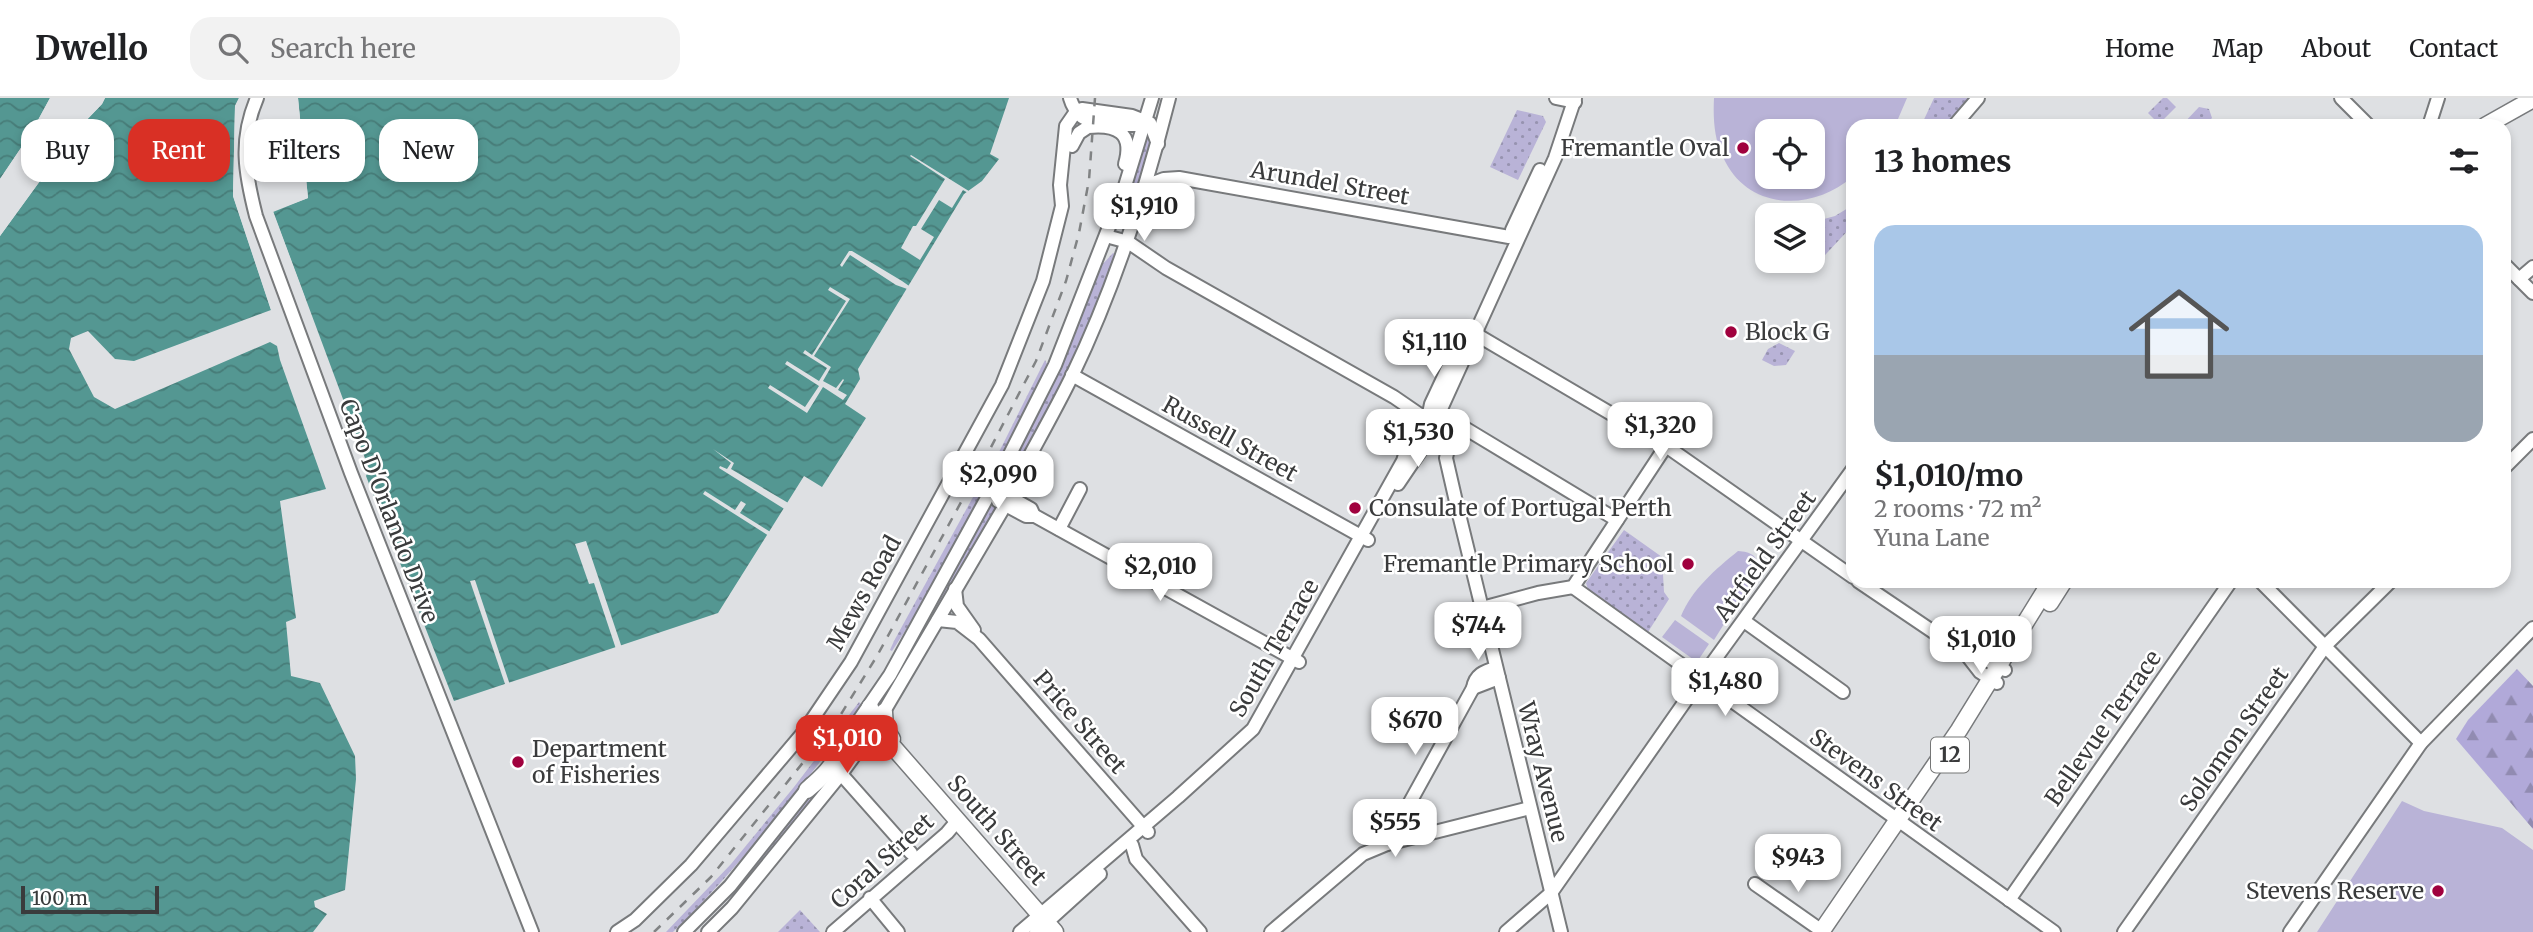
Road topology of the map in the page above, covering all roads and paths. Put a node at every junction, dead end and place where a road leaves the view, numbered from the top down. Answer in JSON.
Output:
{"nodes":[{"id":1,"x":257,"y":98,"type":"edge"},
{"id":2,"x":1167,"y":98,"type":"edge"},
{"id":3,"x":1978,"y":98,"type":"edge"},
{"id":4,"x":2341,"y":98,"type":"edge"},
{"id":5,"x":2438,"y":98,"type":"edge"},
{"id":6,"x":1568,"y":99,"type":"edge"},
{"id":7,"x":2533,"y":99,"type":"edge"},
{"id":8,"x":1152,"y":101,"type":"edge"},
{"id":9,"x":1078,"y":106,"type":"edge"},
{"id":10,"x":2533,"y":110,"type":"edge"},
{"id":11,"x":1960,"y":119,"type":"edge"},
{"id":12,"x":2362,"y":119,"type":"edge"},
{"id":13,"x":2430,"y":119,"type":"edge"},
{"id":14,"x":2497,"y":119,"type":"edge"},
{"id":15,"x":2511,"y":121,"type":"edge"},
{"id":16,"x":1143,"y":122,"type":"junction"},
{"id":17,"x":1105,"y":127,"type":"junction"},
{"id":18,"x":1158,"y":144,"type":"junction"},
{"id":19,"x":1072,"y":146,"type":"junction"},
{"id":20,"x":1125,"y":186,"type":"junction"},
{"id":21,"x":1145,"y":186,"type":"junction"},
{"id":22,"x":1063,"y":197,"type":"junction"},
{"id":23,"x":1106,"y":236,"type":"junction"},
{"id":24,"x":1509,"y":237,"type":"junction"},
{"id":25,"x":1128,"y":243,"type":"junction"},
{"id":26,"x":1121,"y":260,"type":"junction"},
{"id":27,"x":2533,"y":267,"type":"edge"},
{"id":28,"x":1166,"y":268,"type":"junction"},
{"id":29,"x":2511,"y":271,"type":"edge"},
{"id":30,"x":2519,"y":279,"type":"junction"},
{"id":31,"x":2533,"y":293,"type":"edge"},
{"id":32,"x":1470,"y":331,"type":"junction"},
{"id":33,"x":1072,"y":375,"type":"junction"},
{"id":34,"x":1431,"y":422,"type":"junction"},
{"id":35,"x":2533,"y":439,"type":"edge"},
{"id":36,"x":1429,"y":444,"type":"junction"},
{"id":37,"x":1666,"y":446,"type":"junction"},
{"id":38,"x":1446,"y":458,"type":"junction"},
{"id":39,"x":2511,"y":461,"type":"edge"},
{"id":40,"x":1846,"y":479,"type":"edge"},
{"id":41,"x":1080,"y":489,"type":"dead end"},
{"id":42,"x":990,"y":491,"type":"junction"},
{"id":43,"x":1008,"y":501,"type":"junction"},
{"id":44,"x":1616,"y":520,"type":"junction"},
{"id":45,"x":1059,"y":529,"type":"junction"},
{"id":46,"x":1364,"y":538,"type":"junction"},
{"id":47,"x":1802,"y":540,"type":"junction"},
{"id":48,"x":1846,"y":572,"type":"edge"},
{"id":49,"x":1573,"y":587,"type":"junction"},
{"id":50,"x":1868,"y":588,"type":"edge"},
{"id":51,"x":2047,"y":588,"type":"edge"},
{"id":52,"x":2059,"y":588,"type":"edge"},
{"id":53,"x":2226,"y":588,"type":"edge"},
{"id":54,"x":2267,"y":588,"type":"edge"},
{"id":55,"x":2384,"y":588,"type":"edge"},
{"id":56,"x":955,"y":589,"type":"junction"},
{"id":57,"x":1482,"y":608,"type":"junction"},
{"id":58,"x":938,"y":620,"type":"junction"},
{"id":59,"x":1744,"y":621,"type":"junction"},
{"id":60,"x":2533,"y":628,"type":"edge"},
{"id":61,"x":979,"y":639,"type":"junction"},
{"id":62,"x":2326,"y":645,"type":"junction"},
{"id":63,"x":1297,"y":661,"type":"junction"},
{"id":64,"x":1497,"y":673,"type":"junction"},
{"id":65,"x":1997,"y":675,"type":"junction"},
{"id":66,"x":1700,"y":680,"type":"junction"},
{"id":67,"x":1843,"y":692,"type":"dead end"},
{"id":68,"x":877,"y":710,"type":"junction"},
{"id":69,"x":873,"y":730,"type":"junction"},
{"id":70,"x":2421,"y":743,"type":"junction"},
{"id":71,"x":862,"y":746,"type":"junction"},
{"id":72,"x":899,"y":758,"type":"junction"},
{"id":73,"x":841,"y":774,"type":"junction"},
{"id":74,"x":807,"y":790,"type":"junction"},
{"id":75,"x":1530,"y":808,"type":"junction"},
{"id":76,"x":955,"y":823,"type":"junction"},
{"id":77,"x":1900,"y":823,"type":"junction"},
{"id":78,"x":1145,"y":830,"type":"junction"},
{"id":79,"x":1387,"y":844,"type":"junction"},
{"id":80,"x":1132,"y":845,"type":"junction"},
{"id":81,"x":911,"y":853,"type":"dead end"},
{"id":82,"x":1755,"y":884,"type":"dead end"},
{"id":83,"x":1551,"y":893,"type":"junction"},
{"id":84,"x":870,"y":898,"type":"junction"},
{"id":85,"x":2009,"y":900,"type":"junction"},
{"id":86,"x":1039,"y":927,"type":"edge"},
{"id":87,"x":1821,"y":931,"type":"edge"},
{"id":88,"x":532,"y":932,"type":"edge"},
{"id":89,"x":617,"y":932,"type":"edge"},
{"id":90,"x":684,"y":932,"type":"edge"},
{"id":91,"x":708,"y":932,"type":"edge"},
{"id":92,"x":833,"y":932,"type":"edge"},
{"id":93,"x":898,"y":932,"type":"edge"},
{"id":94,"x":1200,"y":932,"type":"edge"},
{"id":95,"x":1271,"y":932,"type":"edge"},
{"id":96,"x":1506,"y":932,"type":"edge"},
{"id":97,"x":1561,"y":932,"type":"edge"},
{"id":98,"x":2054,"y":932,"type":"edge"},
{"id":99,"x":2124,"y":932,"type":"edge"},
{"id":100,"x":2290,"y":932,"type":"edge"}],
"edges":[{"from":1,"to":88,"type":"street","name":"Capo D'Orlando Drive"},
{"from":2,"to":16,"type":"street"},
{"from":2,"to":18,"type":"street"},
{"from":3,"to":11,"type":"street"},
{"from":4,"to":12,"type":"street"},
{"from":5,"to":13,"type":"street"},
{"from":6,"to":24,"type":"street","name":"South Terrace"},
{"from":6,"to":32,"type":"street","name":"South Terrace"},
{"from":7,"to":14,"type":"main road"},
{"from":8,"to":16,"type":"street"},
{"from":9,"to":16,"type":"street"},
{"from":9,"to":19,"type":"street"},
{"from":9,"to":22,"type":"street","name":"Mews Road"},
{"from":10,"to":15,"type":"main road"},
{"from":16,"to":17,"type":"street"},
{"from":16,"to":18,"type":"street"},
{"from":16,"to":20,"type":"street"},
{"from":17,"to":19,"type":"street"},
{"from":17,"to":20,"type":"street"},
{"from":18,"to":21,"type":"street"},
{"from":19,"to":22,"type":"street"},
{"from":20,"to":23,"type":"street"},
{"from":21,"to":24,"type":"street","name":"Arundel Street"},
{"from":21,"to":25,"type":"street"},
{"from":22,"to":89,"type":"street","name":"Mews Road"},
{"from":23,"to":25,"type":"street"},
{"from":23,"to":42,"type":"street"},
{"from":24,"to":32,"type":"street","name":"South Terrace"},
{"from":25,"to":26,"type":"street"},
{"from":25,"to":28,"type":"street"},
{"from":26,"to":28,"type":"street"},
{"from":26,"to":33,"type":"street"},
{"from":27,"to":30,"type":"street"},
{"from":28,"to":34,"type":"street"},
{"from":29,"to":30,"type":"street"},
{"from":30,"to":31,"type":"street"},
{"from":32,"to":34,"type":"street","name":"South Terrace"},
{"from":32,"to":37,"type":"street"},
{"from":33,"to":43,"type":"street"},
{"from":33,"to":46,"type":"street","name":"Russell Street"},
{"from":34,"to":36,"type":"street","name":"South Terrace"},
{"from":34,"to":36,"type":"street"},
{"from":34,"to":38,"type":"street","name":"Wray Avenue"},
{"from":34,"to":44,"type":"street"},
{"from":34,"to":46,"type":"street","name":"South Terrace"},
{"from":35,"to":39,"type":"street"},
{"from":36,"to":38,"type":"street","name":"Wray Avenue"},
{"from":36,"to":46,"type":"street","name":"South Terrace"},
{"from":37,"to":44,"type":"street"},
{"from":37,"to":47,"type":"street"},
{"from":38,"to":57,"type":"street","name":"Wray Avenue"},
{"from":40,"to":47,"type":"street","name":"Attfield Street"},
{"from":41,"to":45,"type":"street"},
{"from":42,"to":43,"type":"street"},
{"from":42,"to":68,"type":"street"},
{"from":43,"to":45,"type":"street"},
{"from":43,"to":56,"type":"street"},
{"from":44,"to":49,"type":"street"},
{"from":45,"to":63,"type":"street"},
{"from":46,"to":63,"type":"street","name":"South Terrace"},
{"from":47,"to":48,"type":"street"},
{"from":47,"to":59,"type":"street","name":"Attfield Street"},
{"from":49,"to":57,"type":"street"},
{"from":49,"to":66,"type":"street","name":"Stevens Street"},
{"from":50,"to":65,"type":"street"},
{"from":51,"to":65,"type":"main road","number":"12"},
{"from":52,"to":65,"type":"main road","number":"12"},
{"from":53,"to":85,"type":"street","name":"Bellevue Terrace"},
{"from":54,"to":62,"type":"street"},
{"from":55,"to":62,"type":"street","name":"Solomon Street"},
{"from":56,"to":58,"type":"street"},
{"from":56,"to":61,"type":"street","name":"Price Street"},
{"from":57,"to":64,"type":"street","name":"Wray Avenue"},
{"from":58,"to":61,"type":"street","name":"Price Street"},
{"from":58,"to":68,"type":"street"},
{"from":59,"to":66,"type":"street","name":"Attfield Street"},
{"from":59,"to":67,"type":"street"},
{"from":60,"to":70,"type":"street"},
{"from":61,"to":78,"type":"street","name":"Price Street"},
{"from":62,"to":70,"type":"street"},
{"from":62,"to":99,"type":"street","name":"Solomon Street"},
{"from":63,"to":78,"type":"street","name":"South Terrace"},
{"from":64,"to":75,"type":"street","name":"Wray Avenue"},
{"from":64,"to":79,"type":"street"},
{"from":65,"to":77,"type":"main road","number":"12"},
{"from":66,"to":77,"type":"street","name":"Stevens Street"},
{"from":66,"to":83,"type":"street","name":"Attfield Street"},
{"from":68,"to":69,"type":"main road"},
{"from":68,"to":72,"type":"main road"},
{"from":68,"to":74,"type":"street"},
{"from":69,"to":71,"type":"street"},
{"from":69,"to":72,"type":"main road","name":"South Street"},
{"from":69,"to":74,"type":"main road"},
{"from":70,"to":100,"type":"street"},
{"from":71,"to":72,"type":"main road"},
{"from":71,"to":73,"type":"street"},
{"from":72,"to":76,"type":"main road","name":"South Street"},
{"from":73,"to":81,"type":"street"},
{"from":73,"to":91,"type":"street"},
{"from":74,"to":90,"type":"street"},
{"from":75,"to":79,"type":"street"},
{"from":75,"to":83,"type":"street","name":"Wray Avenue"},
{"from":76,"to":84,"type":"street","name":"Coral Street"},
{"from":76,"to":86,"type":"main road","name":"South Street"},
{"from":77,"to":85,"type":"street","name":"Stevens Street"},
{"from":77,"to":87,"type":"main road","number":"12"},
{"from":78,"to":80,"type":"street","name":"South Terrace"},
{"from":78,"to":86,"type":"street","name":"South Terrace"},
{"from":79,"to":95,"type":"street"},
{"from":80,"to":86,"type":"street","name":"South Terrace"},
{"from":80,"to":94,"type":"street"},
{"from":82,"to":87,"type":"street"},
{"from":83,"to":96,"type":"street","name":"Attfield Street"},
{"from":83,"to":97,"type":"street","name":"Wray Avenue"},
{"from":84,"to":92,"type":"street","name":"Coral Street"},
{"from":84,"to":93,"type":"street"},
{"from":85,"to":98,"type":"street","name":"Stevens Street"}]}
